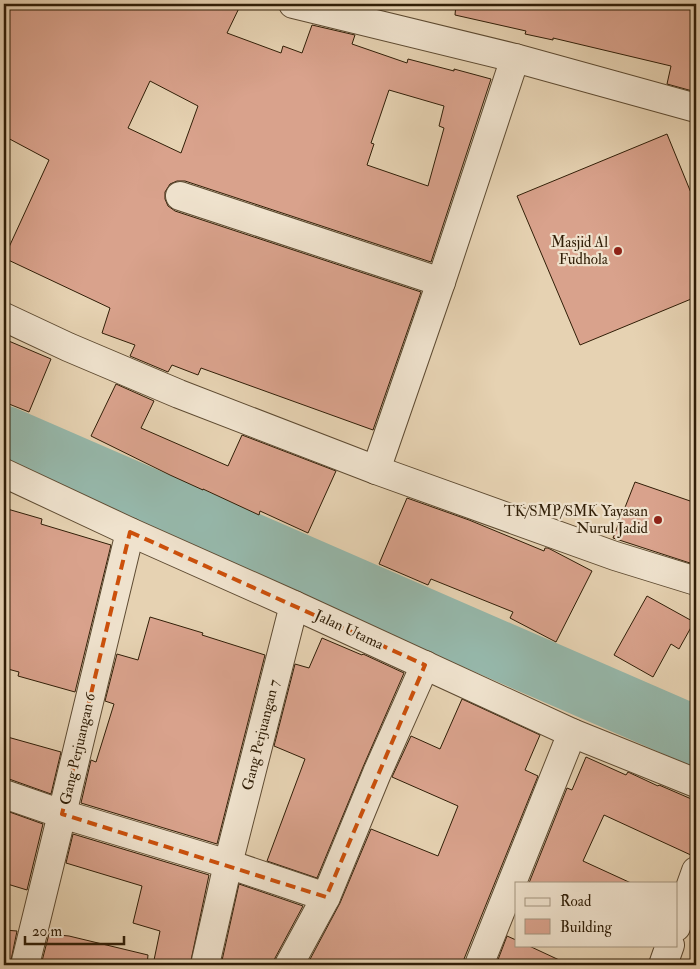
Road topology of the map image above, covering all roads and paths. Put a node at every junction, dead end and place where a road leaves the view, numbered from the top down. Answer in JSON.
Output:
{"nodes":[{"id":1,"x":293,"y":4,"type":"edge"},
{"id":2,"x":515,"y":58,"type":"junction"},
{"id":3,"x":696,"y":108,"type":"edge"},
{"id":4,"x":180,"y":196,"type":"dead end"},
{"id":5,"x":441,"y":282,"type":"junction"},
{"id":6,"x":4,"y":317,"type":"edge"},
{"id":7,"x":376,"y":470,"type":"junction"},
{"id":8,"x":4,"y":473,"type":"edge"},
{"id":9,"x":130,"y":532,"type":"junction"},
{"id":10,"x":696,"y":581,"type":"edge"},
{"id":11,"x":294,"y":605,"type":"junction"},
{"id":12,"x":425,"y":665,"type":"junction"},
{"id":13,"x":572,"y":733,"type":"junction"},
{"id":14,"x":696,"y":783,"type":"edge"},
{"id":15,"x":4,"y":794,"type":"edge"},
{"id":16,"x":62,"y":814,"type":"junction"},
{"id":17,"x":228,"y":864,"type":"junction"},
{"id":18,"x":696,"y":871,"type":"edge"},
{"id":19,"x":326,"y":896,"type":"junction"},
{"id":20,"x":678,"y":921,"type":"edge"},
{"id":21,"x":670,"y":946,"type":"edge"},
{"id":22,"x":25,"y":965,"type":"edge"},
{"id":23,"x":205,"y":965,"type":"edge"},
{"id":24,"x":289,"y":965,"type":"edge"},
{"id":25,"x":479,"y":965,"type":"edge"},
{"id":26,"x":663,"y":965,"type":"edge"}],
"edges":[{"from":1,"to":2,"type":"street"},
{"from":2,"to":3,"type":"street"},
{"from":2,"to":5,"type":"street"},
{"from":4,"to":5,"type":"street"},
{"from":5,"to":7,"type":"street"},
{"from":6,"to":7,"type":"street"},
{"from":7,"to":10,"type":"street"},
{"from":8,"to":9,"type":"street","name":"Jalan Utama"},
{"from":9,"to":11,"type":"street","name":"Jalan Utama"},
{"from":9,"to":16,"type":"street","name":"Gang Perjuangan 6"},
{"from":11,"to":12,"type":"street","name":"Jalan Utama"},
{"from":11,"to":17,"type":"street","name":"Gang Perjuangan 7"},
{"from":12,"to":13,"type":"street","name":"Jalan Utama"},
{"from":12,"to":19,"type":"street"},
{"from":13,"to":14,"type":"street","name":"Jalan Utama"},
{"from":13,"to":25,"type":"street"},
{"from":15,"to":16,"type":"street"},
{"from":16,"to":17,"type":"street"},
{"from":16,"to":22,"type":"street","name":"Gang Perjuangan 6"},
{"from":17,"to":19,"type":"street"},
{"from":17,"to":23,"type":"street","name":"Gang Perjuangan 7"},
{"from":18,"to":20,"type":"street"},
{"from":19,"to":24,"type":"street"},
{"from":21,"to":26,"type":"street"}]}
